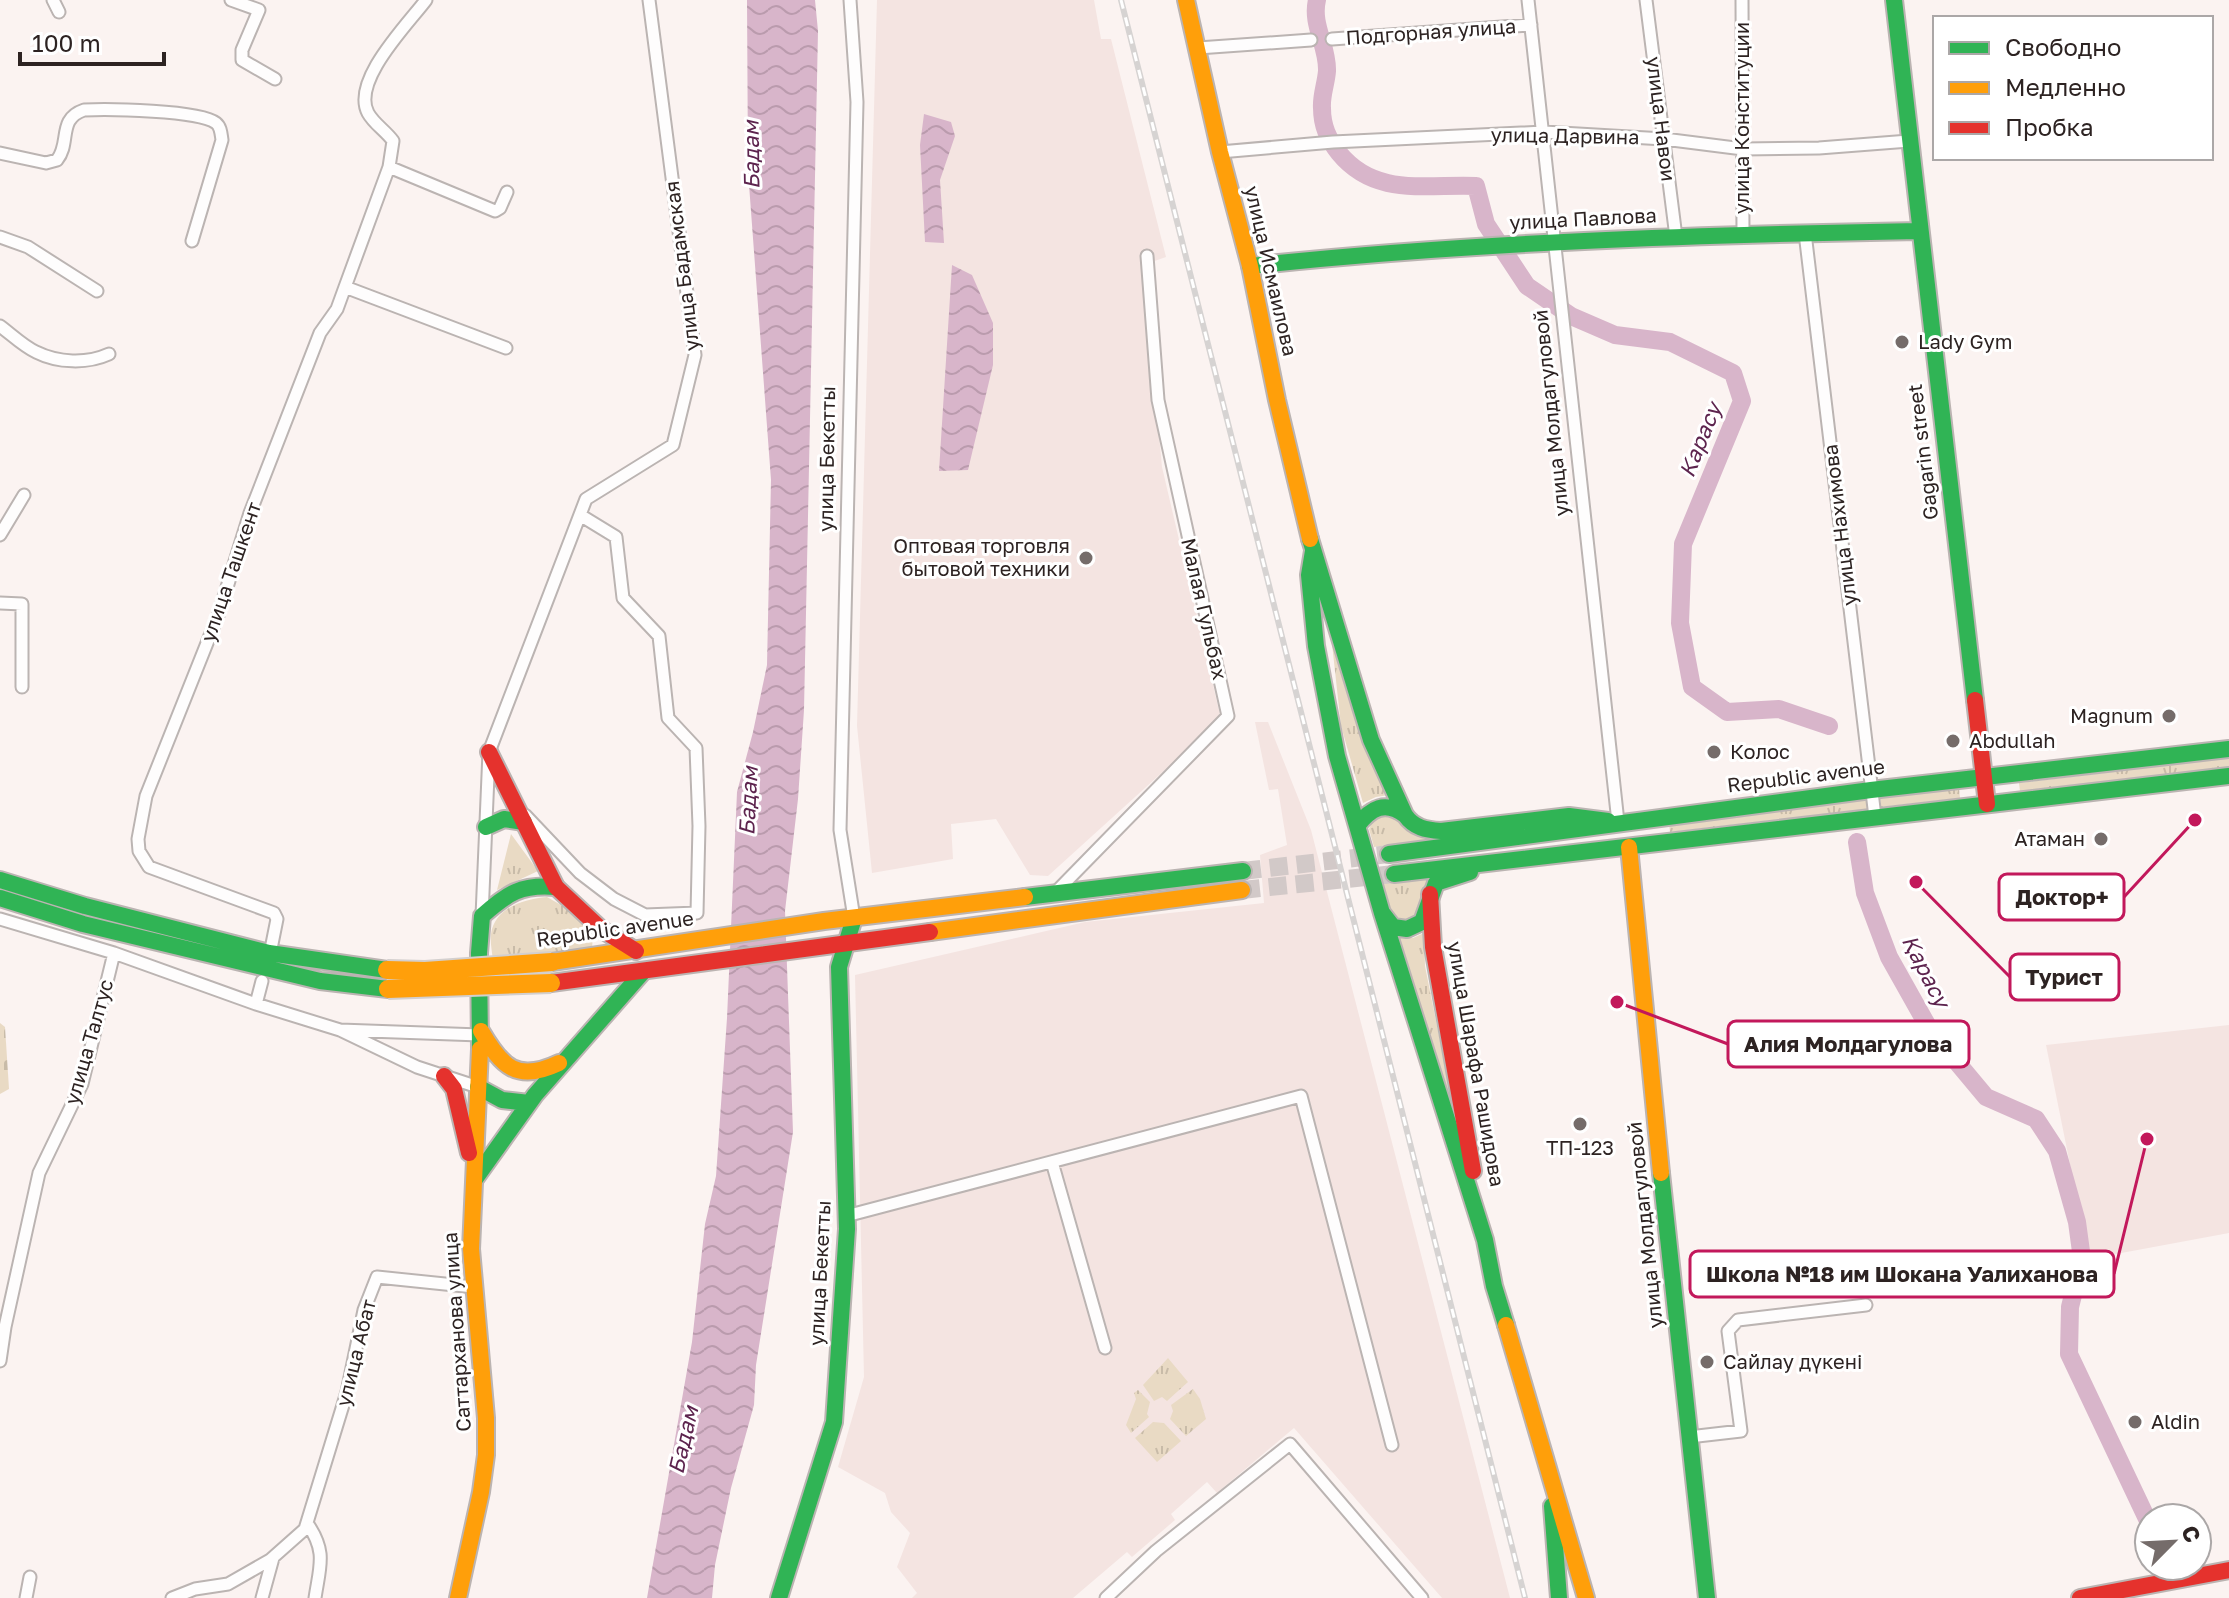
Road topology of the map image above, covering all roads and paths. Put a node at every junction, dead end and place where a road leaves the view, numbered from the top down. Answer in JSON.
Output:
{"nodes":[{"id":1,"x":53,"y":0,"type":"edge"},
{"id":2,"x":231,"y":0,"type":"edge"},
{"id":3,"x":426,"y":0,"type":"edge"},
{"id":4,"x":649,"y":0,"type":"edge"},
{"id":5,"x":850,"y":0,"type":"edge"},
{"id":6,"x":1186,"y":0,"type":"edge"},
{"id":7,"x":1528,"y":0,"type":"edge"},
{"id":8,"x":1646,"y":0,"type":"edge"},
{"id":9,"x":1742,"y":0,"type":"edge"},
{"id":10,"x":1894,"y":0,"type":"edge"},
{"id":11,"x":59,"y":12,"type":"dead end"},
{"id":12,"x":1531,"y":25,"type":"junction"},
{"id":13,"x":1332,"y":39,"type":"dead end"},
{"id":14,"x":1311,"y":40,"type":"dead end"},
{"id":15,"x":1198,"y":48,"type":"junction"},
{"id":16,"x":275,"y":79,"type":"dead end"},
{"id":17,"x":1544,"y":132,"type":"junction"},
{"id":18,"x":1664,"y":139,"type":"junction"},
{"id":19,"x":1909,"y":141,"type":"junction"},
{"id":20,"x":1743,"y":149,"type":"junction"},
{"id":21,"x":1220,"y":152,"type":"junction"},
{"id":22,"x":0,"y":153,"type":"edge"},
{"id":23,"x":389,"y":167,"type":"junction"},
{"id":24,"x":507,"y":192,"type":"dead end"},
{"id":25,"x":1919,"y":231,"type":"junction"},
{"id":26,"x":1805,"y":233,"type":"junction"},
{"id":27,"x":1743,"y":235,"type":"junction"},
{"id":28,"x":0,"y":237,"type":"edge"},
{"id":29,"x":1676,"y":237,"type":"junction"},
{"id":30,"x":192,"y":241,"type":"dead end"},
{"id":31,"x":1554,"y":241,"type":"junction"},
{"id":32,"x":1147,"y":256,"type":"dead end"},
{"id":33,"x":1250,"y":266,"type":"junction"},
{"id":34,"x":345,"y":287,"type":"junction"},
{"id":35,"x":97,"y":291,"type":"dead end"},
{"id":36,"x":0,"y":326,"type":"edge"},
{"id":37,"x":506,"y":348,"type":"dead end"},
{"id":38,"x":109,"y":354,"type":"dead end"},
{"id":39,"x":24,"y":495,"type":"dead end"},
{"id":40,"x":580,"y":515,"type":"junction"},
{"id":41,"x":0,"y":535,"type":"edge"},
{"id":42,"x":1313,"y":551,"type":"junction"},
{"id":43,"x":0,"y":603,"type":"edge"},
{"id":44,"x":22,"y":687,"type":"dead end"},
{"id":45,"x":2229,"y":749,"type":"edge"},
{"id":46,"x":489,"y":752,"type":"junction"},
{"id":47,"x":2229,"y":776,"type":"edge"},
{"id":48,"x":1984,"y":777,"type":"junction"},
{"id":49,"x":1871,"y":790,"type":"junction"},
{"id":50,"x":514,"y":802,"type":"junction"},
{"id":51,"x":1987,"y":804,"type":"junction"},
{"id":52,"x":1405,"y":815,"type":"junction"},
{"id":53,"x":1875,"y":817,"type":"junction"},
{"id":54,"x":524,"y":822,"type":"junction"},
{"id":55,"x":1618,"y":822,"type":"junction"},
{"id":56,"x":1357,"y":826,"type":"junction"},
{"id":57,"x":486,"y":827,"type":"junction"},
{"id":58,"x":1622,"y":847,"type":"junction"},
{"id":59,"x":1389,"y":854,"type":"tunnel mouth"},
{"id":60,"x":1243,"y":871,"type":"tunnel mouth"},
{"id":61,"x":1394,"y":874,"type":"tunnel mouth"},
{"id":62,"x":0,"y":880,"type":"edge"},
{"id":63,"x":556,"y":887,"type":"junction"},
{"id":64,"x":1242,"y":890,"type":"tunnel mouth"},
{"id":65,"x":1054,"y":894,"type":"junction"},
{"id":66,"x":1430,"y":894,"type":"junction"},
{"id":67,"x":0,"y":898,"type":"edge"},
{"id":68,"x":1382,"y":913,"type":"junction"},
{"id":69,"x":482,"y":916,"type":"junction"},
{"id":70,"x":848,"y":918,"type":"junction"},
{"id":71,"x":0,"y":919,"type":"edge"},
{"id":72,"x":601,"y":929,"type":"junction"},
{"id":73,"x":272,"y":944,"type":"dead end"},
{"id":74,"x":844,"y":944,"type":"junction"},
{"id":75,"x":636,"y":951,"type":"junction"},
{"id":76,"x":114,"y":953,"type":"junction"},
{"id":77,"x":599,"y":956,"type":"junction"},
{"id":78,"x":642,"y":973,"type":"junction"},
{"id":79,"x":388,"y":980,"type":"junction"},
{"id":80,"x":262,"y":981,"type":"dead end"},
{"id":81,"x":256,"y":1004,"type":"junction"},
{"id":82,"x":340,"y":1030,"type":"junction"},
{"id":83,"x":397,"y":1031,"type":"junction"},
{"id":84,"x":480,"y":1032,"type":"junction"},
{"id":85,"x":392,"y":1055,"type":"junction"},
{"id":86,"x":567,"y":1058,"type":"junction"},
{"id":87,"x":444,"y":1076,"type":"junction"},
{"id":88,"x":478,"y":1087,"type":"junction"},
{"id":89,"x":529,"y":1103,"type":"junction"},
{"id":90,"x":1052,"y":1162,"type":"junction"},
{"id":91,"x":474,"y":1175,"type":"junction"},
{"id":92,"x":846,"y":1216,"type":"junction"},
{"id":93,"x":1485,"y":1240,"type":"junction"},
{"id":94,"x":474,"y":1287,"type":"junction"},
{"id":95,"x":1866,"y":1305,"type":"dead end"},
{"id":96,"x":1105,"y":1348,"type":"dead end"},
{"id":97,"x":0,"y":1361,"type":"edge"},
{"id":98,"x":1689,"y":1437,"type":"junction"},
{"id":99,"x":1392,"y":1445,"type":"dead end"},
{"id":100,"x":1549,"y":1473,"type":"junction"},
{"id":101,"x":307,"y":1523,"type":"junction"},
{"id":102,"x":273,"y":1558,"type":"junction"},
{"id":103,"x":2229,"y":1570,"type":"edge"},
{"id":104,"x":30,"y":1577,"type":"dead end"},
{"id":105,"x":2128,"y":1593,"type":"edge"},
{"id":106,"x":26,"y":1598,"type":"edge"},
{"id":107,"x":172,"y":1598,"type":"edge"},
{"id":108,"x":262,"y":1598,"type":"edge"},
{"id":109,"x":315,"y":1598,"type":"edge"},
{"id":110,"x":458,"y":1598,"type":"edge"},
{"id":111,"x":779,"y":1598,"type":"edge"},
{"id":112,"x":1106,"y":1598,"type":"edge"},
{"id":113,"x":1422,"y":1598,"type":"edge"},
{"id":114,"x":1559,"y":1598,"type":"edge"},
{"id":115,"x":1586,"y":1598,"type":"edge"},
{"id":116,"x":1707,"y":1598,"type":"edge"},
{"id":117,"x":2080,"y":1598,"type":"edge"}],
"edges":[{"from":1,"to":11,"type":"street"},
{"from":2,"to":16,"type":"street"},
{"from":3,"to":23,"type":"street"},
{"from":4,"to":40,"type":"street","name":"улица Бадамская"},
{"from":5,"to":70,"type":"street","name":"улица Бекетты"},
{"from":6,"to":15,"type":"main road","name":"улица Исмаилова"},
{"from":7,"to":12,"type":"street","name":"улица Молдагуловой"},
{"from":8,"to":18,"type":"street","name":"улица Навои"},
{"from":9,"to":20,"type":"street","name":"улица Конституции"},
{"from":10,"to":19,"type":"main road","name":"Gagarin street"},
{"from":12,"to":13,"type":"street","name":"Подгорная улица"},
{"from":12,"to":17,"type":"street","name":"улица Молдагуловой"},
{"from":14,"to":15,"type":"street"},
{"from":15,"to":21,"type":"main road","name":"улица Исмаилова"},
{"from":17,"to":18,"type":"street","name":"улица Дарвина"},
{"from":17,"to":21,"type":"street","name":"улица Дарвина"},
{"from":17,"to":31,"type":"street","name":"улица Молдагуловой"},
{"from":18,"to":20,"type":"street","name":"улица Дарвина"},
{"from":18,"to":29,"type":"street","name":"улица Навои"},
{"from":19,"to":20,"type":"street","name":"улица Дарвина"},
{"from":19,"to":25,"type":"main road","name":"Gagarin street"},
{"from":20,"to":27,"type":"street","name":"улица Конституции"},
{"from":21,"to":33,"type":"main road","name":"улица Исмаилова"},
{"from":22,"to":30,"type":"street"},
{"from":23,"to":24,"type":"street"},
{"from":23,"to":34,"type":"street"},
{"from":25,"to":26,"type":"main road","name":"улица Павлова"},
{"from":25,"to":48,"type":"main road","name":"Gagarin street"},
{"from":26,"to":27,"type":"main road","name":"улица Павлова"},
{"from":26,"to":49,"type":"street","name":"улица Нахимова"},
{"from":27,"to":29,"type":"main road","name":"улица Павлова"},
{"from":28,"to":35,"type":"street"},
{"from":29,"to":31,"type":"main road","name":"улица Павлова"},
{"from":31,"to":33,"type":"main road","name":"улица Павлова"},
{"from":31,"to":55,"type":"street","name":"улица Молдагуловой"},
{"from":32,"to":65,"type":"street","name":"Малая Гульбах"},
{"from":33,"to":42,"type":"main road","name":"улица Исмаилова"},
{"from":34,"to":37,"type":"street"},
{"from":34,"to":73,"type":"street","name":"улица Ташкент"},
{"from":36,"to":38,"type":"street"},
{"from":39,"to":41,"type":"street"},
{"from":40,"to":46,"type":"street","name":"улица Бадамская"},
{"from":40,"to":50,"type":"street"},
{"from":42,"to":52,"type":"main road","name":"улица Исмаилова"},
{"from":42,"to":56,"type":"main road","name":"улица Исмаилова"},
{"from":43,"to":44,"type":"street"},
{"from":45,"to":48,"type":"main road","name":"Republic avenue"},
{"from":46,"to":50,"type":"main road"},
{"from":46,"to":57,"type":"street","name":"улица Бадамская"},
{"from":47,"to":51,"type":"main road"},
{"from":48,"to":49,"type":"main road","name":"Republic avenue"},
{"from":48,"to":51,"type":"main road","name":"Gagarin street"},
{"from":49,"to":53,"type":"street","name":"улица Нахимова"},
{"from":49,"to":55,"type":"main road","name":"Republic avenue"},
{"from":50,"to":54,"type":"main road"},
{"from":51,"to":53,"type":"main road"},
{"from":52,"to":55,"type":"main road"},
{"from":52,"to":56,"type":"main road"},
{"from":53,"to":58,"type":"main road"},
{"from":54,"to":57,"type":"main road"},
{"from":54,"to":63,"type":"main road"},
{"from":55,"to":59,"type":"main road","name":"Republic avenue"},
{"from":56,"to":68,"type":"main road","name":"улица Исмаилова"},
{"from":57,"to":69,"type":"street","name":"улица Бадамская"},
{"from":58,"to":61,"type":"main road"},
{"from":58,"to":66,"type":"main road"},
{"from":58,"to":98,"type":"main road","name":"улица Молдагуловой"},
{"from":60,"to":65,"type":"main road","name":"Republic avenue"},
{"from":62,"to":79,"type":"main road","name":"Republic avenue"},
{"from":63,"to":69,"type":"main road"},
{"from":63,"to":72,"type":"main road"},
{"from":64,"to":74,"type":"main road","name":"Republic avenue"},
{"from":65,"to":70,"type":"main road","name":"Republic avenue"},
{"from":66,"to":68,"type":"main road"},
{"from":66,"to":93,"type":"main road","name":"улица Шарафа Рашидова"},
{"from":67,"to":79,"type":"main road","name":"Republic avenue"},
{"from":68,"to":93,"type":"main road","name":"улица Шарафа Рашидова"},
{"from":69,"to":84,"type":"main road","name":"Саттарханова улица"},
{"from":70,"to":74,"type":"main road","name":"улица Бекетты"},
{"from":70,"to":75,"type":"main road","name":"Republic avenue"},
{"from":71,"to":76,"type":"street"},
{"from":72,"to":75,"type":"main road"},
{"from":72,"to":77,"type":"main road"},
{"from":74,"to":78,"type":"main road","name":"Republic avenue"},
{"from":74,"to":92,"type":"main road","name":"улица Бекетты"},
{"from":75,"to":77,"type":"main road","name":"Republic avenue"},
{"from":76,"to":81,"type":"street"},
{"from":76,"to":97,"type":"street","name":"улица Талтус"},
{"from":77,"to":79,"type":"main road","name":"Republic avenue","bridge":true},
{"from":78,"to":79,"type":"main road","name":"Republic avenue","bridge":true},
{"from":78,"to":86,"type":"main road"},
{"from":80,"to":81,"type":"street"},
{"from":81,"to":82,"type":"street"},
{"from":82,"to":83,"type":"street"},
{"from":82,"to":85,"type":"street"},
{"from":83,"to":84,"type":"street"},
{"from":83,"to":85,"type":"street"},
{"from":84,"to":86,"type":"main road"},
{"from":84,"to":88,"type":"main road","name":"Саттарханова улица"},
{"from":85,"to":87,"type":"street"},
{"from":86,"to":89,"type":"main road"},
{"from":87,"to":88,"type":"street"},
{"from":87,"to":91,"type":"main road"},
{"from":88,"to":89,"type":"main road"},
{"from":88,"to":91,"type":"main road","name":"Саттарханова улица"},
{"from":89,"to":91,"type":"main road"},
{"from":90,"to":92,"type":"street"},
{"from":90,"to":96,"type":"street"},
{"from":90,"to":99,"type":"street"},
{"from":91,"to":94,"type":"main road","name":"Саттарханова улица"},
{"from":92,"to":111,"type":"main road","name":"улица Бекетты"},
{"from":93,"to":100,"type":"main road","name":"улица Шарафа Рашидова"},
{"from":94,"to":101,"type":"street","name":"улица Абат"},
{"from":94,"to":110,"type":"main road","name":"Саттарханова улица"},
{"from":95,"to":98,"type":"street"},
{"from":98,"to":116,"type":"main road","name":"улица Молдагуловой"},
{"from":100,"to":114,"type":"main road"},
{"from":100,"to":115,"type":"main road"},
{"from":101,"to":102,"type":"street","name":"улица Абат"},
{"from":101,"to":109,"type":"street"},
{"from":102,"to":107,"type":"street","name":"улица Абат"},
{"from":102,"to":108,"type":"street"},
{"from":103,"to":105,"type":"main road"},
{"from":104,"to":106,"type":"street"},
{"from":105,"to":117,"type":"main road"},
{"from":112,"to":113,"type":"street"}]}
